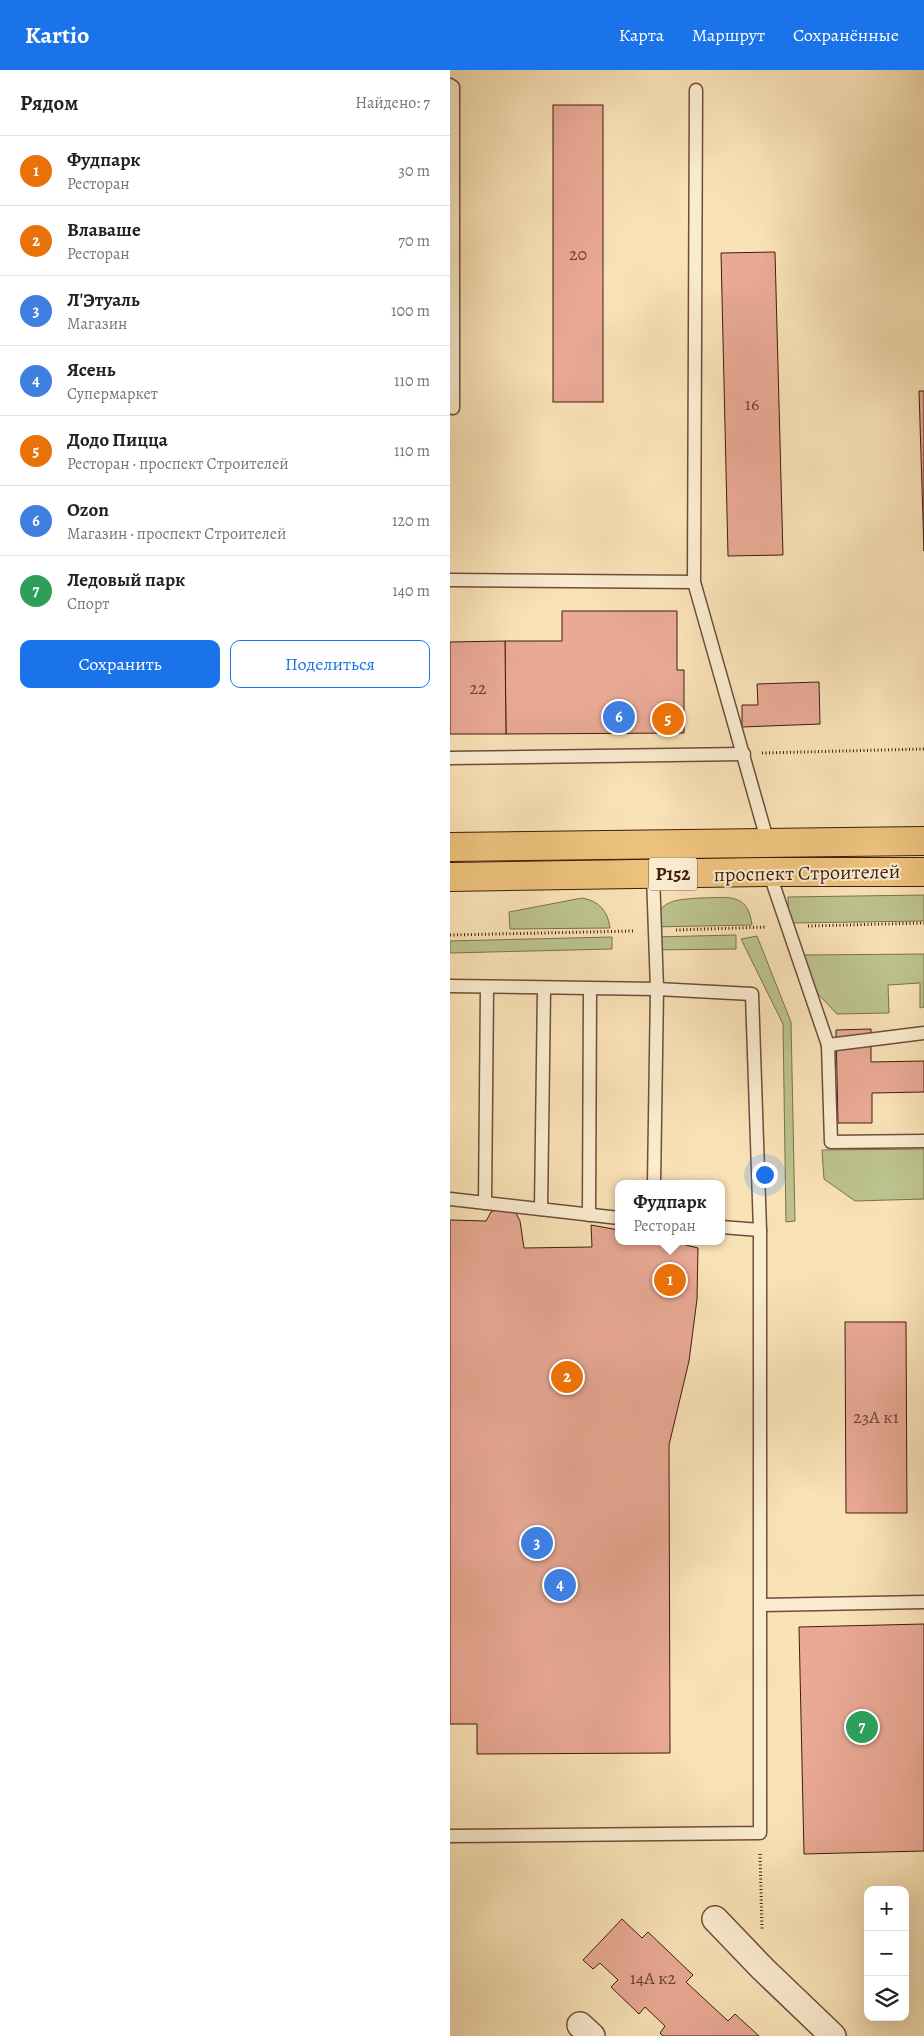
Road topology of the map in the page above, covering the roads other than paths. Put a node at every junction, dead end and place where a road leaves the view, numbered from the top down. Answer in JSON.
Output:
{"nodes":[{"id":1,"x":450,"y":85,"type":"edge"},
{"id":2,"x":696,"y":90,"type":"dead end"},
{"id":3,"x":453,"y":408,"type":"dead end"},
{"id":4,"x":450,"y":580,"type":"edge"},
{"id":5,"x":694,"y":582,"type":"junction"},
{"id":6,"x":744,"y":754,"type":"junction"},
{"id":7,"x":450,"y":758,"type":"edge"},
{"id":8,"x":924,"y":841,"type":"edge"},
{"id":9,"x":768,"y":843,"type":"junction"},
{"id":10,"x":450,"y":847,"type":"edge"},
{"id":11,"x":769,"y":872,"type":"junction"},
{"id":12,"x":924,"y":872,"type":"edge"},
{"id":13,"x":653,"y":875,"type":"junction"},
{"id":14,"x":450,"y":878,"type":"edge"},
{"id":15,"x":450,"y":986,"type":"edge"},
{"id":16,"x":487,"y":988,"type":"junction"},
{"id":17,"x":544,"y":989,"type":"junction"},
{"id":18,"x":590,"y":989,"type":"junction"},
{"id":19,"x":657,"y":990,"type":"junction"},
{"id":20,"x":924,"y":1033,"type":"edge"},
{"id":21,"x":828,"y":1045,"type":"junction"},
{"id":22,"x":924,"y":1142,"type":"edge"},
{"id":23,"x":654,"y":1180,"type":"edge"},
{"id":24,"x":450,"y":1199,"type":"edge"},
{"id":25,"x":485,"y":1203,"type":"junction"},
{"id":26,"x":541,"y":1209,"type":"junction"},
{"id":27,"x":590,"y":1215,"type":"junction"},
{"id":28,"x":615,"y":1218,"type":"edge"},
{"id":29,"x":725,"y":1227,"type":"edge"},
{"id":30,"x":760,"y":1230,"type":"junction"},
{"id":31,"x":924,"y":1602,"type":"edge"},
{"id":32,"x":761,"y":1605,"type":"junction"},
{"id":33,"x":450,"y":1836,"type":"edge"},
{"id":34,"x":715,"y":1918,"type":"dead end"},
{"id":35,"x":833,"y":2036,"type":"edge"}],
"edges":[{"from":1,"to":3,"type":"lane"},
{"from":2,"to":5,"type":"lane"},
{"from":4,"to":5,"type":"lane"},
{"from":5,"to":6,"type":"lane"},
{"from":6,"to":7,"type":"lane"},
{"from":6,"to":9,"type":"lane"},
{"from":8,"to":9,"type":"main road","name":"проспект Строителей","number":"Р152"},
{"from":9,"to":10,"type":"main road","name":"проспект Строителей","number":"Р152"},
{"from":11,"to":12,"type":"main road","name":"проспект Строителей","number":"Р152"},
{"from":11,"to":13,"type":"main road","name":"проспект Строителей","number":"Р152"},
{"from":11,"to":21,"type":"lane"},
{"from":13,"to":14,"type":"main road","name":"проспект Строителей","number":"Р152"},
{"from":13,"to":19,"type":"lane"},
{"from":15,"to":16,"type":"lane"},
{"from":16,"to":17,"type":"lane"},
{"from":16,"to":25,"type":"lane"},
{"from":17,"to":18,"type":"lane"},
{"from":17,"to":26,"type":"lane"},
{"from":18,"to":19,"type":"lane"},
{"from":18,"to":27,"type":"lane"},
{"from":19,"to":23,"type":"lane"},
{"from":19,"to":30,"type":"lane"},
{"from":20,"to":21,"type":"lane"},
{"from":21,"to":22,"type":"lane"},
{"from":24,"to":25,"type":"lane"},
{"from":25,"to":26,"type":"lane"},
{"from":26,"to":27,"type":"lane"},
{"from":27,"to":28,"type":"lane"},
{"from":29,"to":30,"type":"lane"},
{"from":30,"to":32,"type":"lane"},
{"from":31,"to":32,"type":"lane"},
{"from":32,"to":33,"type":"lane"},
{"from":34,"to":35,"type":"street"}]}
